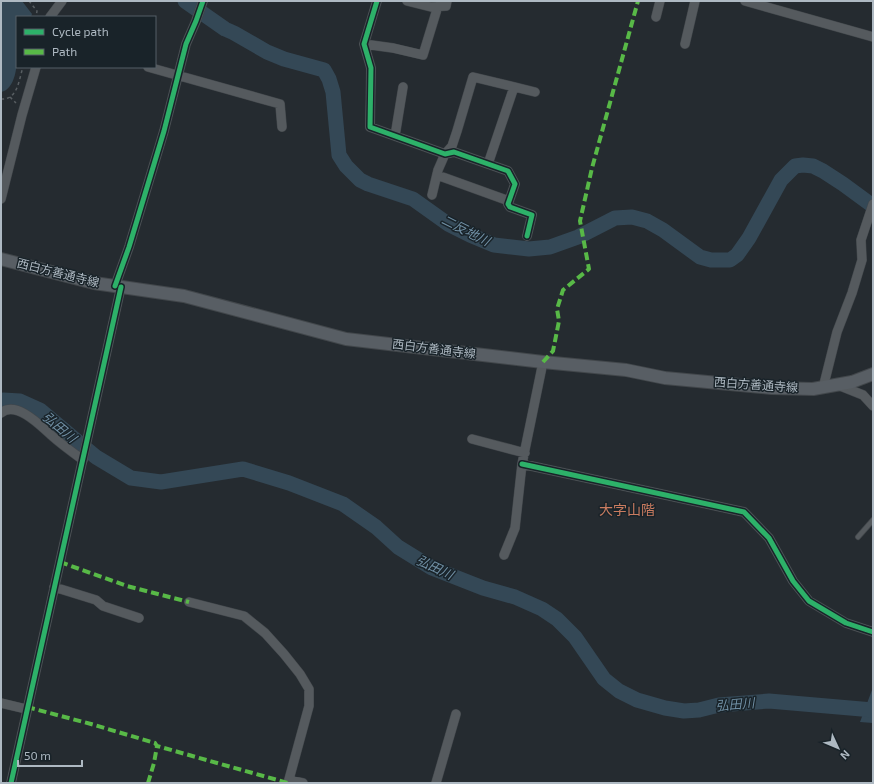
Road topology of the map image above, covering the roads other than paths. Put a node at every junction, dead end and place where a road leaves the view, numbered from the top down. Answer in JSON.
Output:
{"nodes":[{"id":1,"x":62,"y":1,"type":"edge"},
{"id":2,"x":202,"y":1,"type":"edge"},
{"id":3,"x":377,"y":1,"type":"edge"},
{"id":4,"x":407,"y":1,"type":"edge"},
{"id":5,"x":447,"y":1,"type":"edge"},
{"id":6,"x":660,"y":1,"type":"edge"},
{"id":7,"x":695,"y":1,"type":"edge"},
{"id":8,"x":745,"y":1,"type":"edge"},
{"id":9,"x":771,"y":4,"type":"edge"},
{"id":10,"x":438,"y":6,"type":"junction"},
{"id":11,"x":51,"y":16,"type":"edge"},
{"id":12,"x":656,"y":16,"type":"dead end"},
{"id":13,"x":873,"y":37,"type":"edge"},
{"id":14,"x":364,"y":44,"type":"junction"},
{"id":15,"x":685,"y":44,"type":"dead end"},
{"id":16,"x":36,"y":68,"type":"edge"},
{"id":17,"x":152,"y":68,"type":"edge"},
{"id":18,"x":178,"y":75,"type":"junction"},
{"id":19,"x":403,"y":87,"type":"dead end"},
{"id":20,"x":514,"y":87,"type":"junction"},
{"id":21,"x":535,"y":92,"type":"dead end"},
{"id":22,"x":282,"y":127,"type":"dead end"},
{"id":23,"x":395,"y":136,"type":"junction"},
{"id":24,"x":445,"y":154,"type":"junction"},
{"id":25,"x":488,"y":164,"type":"junction"},
{"id":26,"x":437,"y":176,"type":"junction"},
{"id":27,"x":432,"y":195,"type":"dead end"},
{"id":28,"x":1,"y":199,"type":"edge"},
{"id":29,"x":509,"y":201,"type":"junction"},
{"id":30,"x":873,"y":204,"type":"edge"},
{"id":31,"x":527,"y":236,"type":"dead end"},
{"id":32,"x":1,"y":259,"type":"edge"},
{"id":33,"x":118,"y":287,"type":"junction"},
{"id":34,"x":543,"y":362,"type":"junction"},
{"id":35,"x":873,"y":374,"type":"edge"},
{"id":36,"x":838,"y":385,"type":"junction"},
{"id":37,"x":823,"y":388,"type":"junction"},
{"id":38,"x":873,"y":406,"type":"edge"},
{"id":39,"x":1,"y":413,"type":"edge"},
{"id":40,"x":472,"y":439,"type":"dead end"},
{"id":41,"x":524,"y":453,"type":"junction"},
{"id":42,"x":83,"y":460,"type":"junction"},
{"id":43,"x":522,"y":464,"type":"junction"},
{"id":44,"x":873,"y":520,"type":"edge"},
{"id":45,"x":858,"y":537,"type":"dead end"},
{"id":46,"x":504,"y":555,"type":"dead end"},
{"id":47,"x":54,"y":587,"type":"junction"},
{"id":48,"x":90,"y":588,"type":"dead end"},
{"id":49,"x":87,"y":597,"type":"junction"},
{"id":50,"x":189,"y":602,"type":"dead end"},
{"id":51,"x":139,"y":618,"type":"dead end"},
{"id":52,"x":873,"y":632,"type":"edge"},
{"id":53,"x":1,"y":703,"type":"edge"},
{"id":54,"x":26,"y":709,"type":"junction"},
{"id":55,"x":456,"y":714,"type":"dead end"},
{"id":56,"x":288,"y":782,"type":"edge"},
{"id":57,"x":11,"y":783,"type":"edge"},
{"id":58,"x":303,"y":783,"type":"edge"},
{"id":59,"x":436,"y":783,"type":"edge"}],
"edges":[{"from":1,"to":11,"type":"street"},
{"from":2,"to":18,"type":"street"},
{"from":3,"to":14,"type":"street"},
{"from":4,"to":10,"type":"street"},
{"from":5,"to":10,"type":"street"},
{"from":6,"to":12,"type":"street"},
{"from":7,"to":15,"type":"street"},
{"from":8,"to":9,"type":"street"},
{"from":9,"to":13,"type":"street"},
{"from":10,"to":14,"type":"street"},
{"from":14,"to":23,"type":"street"},
{"from":16,"to":28,"type":"street"},
{"from":17,"to":18,"type":"street"},
{"from":18,"to":22,"type":"street"},
{"from":18,"to":33,"type":"street"},
{"from":19,"to":23,"type":"street"},
{"from":20,"to":21,"type":"street"},
{"from":20,"to":24,"type":"street"},
{"from":20,"to":25,"type":"street"},
{"from":23,"to":24,"type":"street"},
{"from":24,"to":25,"type":"street"},
{"from":24,"to":26,"type":"street"},
{"from":25,"to":29,"type":"street"},
{"from":26,"to":27,"type":"street"},
{"from":26,"to":29,"type":"street"},
{"from":29,"to":31,"type":"street"},
{"from":30,"to":37,"type":"street"},
{"from":32,"to":33,"type":"main road","name":"西白方善通寺線"},
{"from":33,"to":34,"type":"main road","name":"西白方善通寺線"},
{"from":33,"to":42,"type":"street"},
{"from":34,"to":37,"type":"main road","name":"西白方善通寺線"},
{"from":34,"to":41,"type":"street"},
{"from":35,"to":36,"type":"main road","name":"西白方善通寺線"},
{"from":36,"to":37,"type":"main road","name":"西白方善通寺線"},
{"from":36,"to":38,"type":"street"},
{"from":39,"to":42,"type":"street"},
{"from":40,"to":41,"type":"street"},
{"from":41,"to":43,"type":"street"},
{"from":42,"to":47,"type":"street"},
{"from":43,"to":46,"type":"street"},
{"from":43,"to":52,"type":"street"},
{"from":44,"to":45,"type":"lane"},
{"from":47,"to":49,"type":"street"},
{"from":47,"to":54,"type":"street"},
{"from":48,"to":49,"type":"street"},
{"from":49,"to":51,"type":"street"},
{"from":50,"to":56,"type":"street"},
{"from":53,"to":54,"type":"street"},
{"from":54,"to":57,"type":"street"},
{"from":55,"to":59,"type":"street"},
{"from":56,"to":58,"type":"street"}]}
